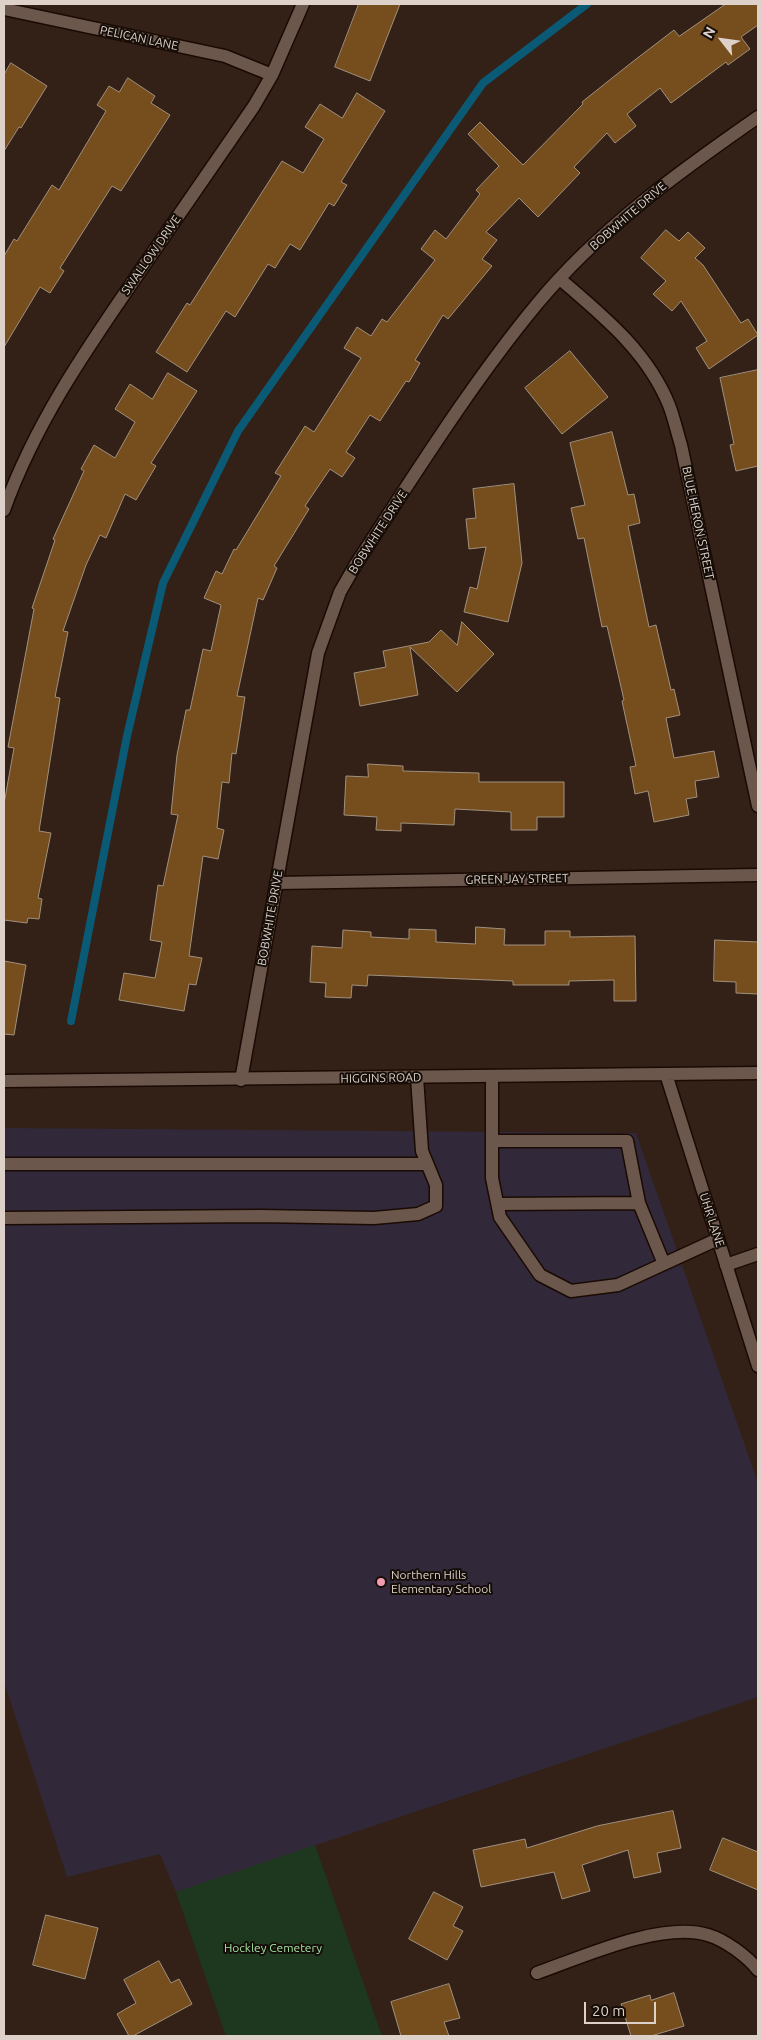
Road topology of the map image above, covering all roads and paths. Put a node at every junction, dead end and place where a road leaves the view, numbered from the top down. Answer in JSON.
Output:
{"nodes":[{"id":1,"x":303,"y":4,"type":"edge"},
{"id":2,"x":4,"y":9,"type":"edge"},
{"id":3,"x":272,"y":75,"type":"junction"},
{"id":4,"x":758,"y":117,"type":"edge"},
{"id":5,"x":560,"y":279,"type":"junction"},
{"id":6,"x":4,"y":510,"type":"edge"},
{"id":7,"x":758,"y":806,"type":"edge"},
{"id":8,"x":758,"y":875,"type":"edge"},
{"id":9,"x":276,"y":883,"type":"junction"},
{"id":10,"x":758,"y":1073,"type":"edge"},
{"id":11,"x":666,"y":1074,"type":"junction"},
{"id":12,"x":492,"y":1076,"type":"junction"},
{"id":13,"x":417,"y":1077,"type":"junction"},
{"id":14,"x":241,"y":1080,"type":"junction"},
{"id":15,"x":4,"y":1081,"type":"edge"},
{"id":16,"x":492,"y":1141,"type":"junction"},
{"id":17,"x":4,"y":1164,"type":"edge"},
{"id":18,"x":427,"y":1164,"type":"junction"},
{"id":19,"x":639,"y":1203,"type":"junction"},
{"id":20,"x":498,"y":1204,"type":"junction"},
{"id":21,"x":4,"y":1218,"type":"edge"},
{"id":22,"x":718,"y":1239,"type":"junction"},
{"id":23,"x":758,"y":1254,"type":"edge"},
{"id":24,"x":664,"y":1264,"type":"junction"},
{"id":25,"x":726,"y":1265,"type":"junction"},
{"id":26,"x":758,"y":1366,"type":"edge"},
{"id":27,"x":758,"y":1970,"type":"edge"},
{"id":28,"x":537,"y":1973,"type":"dead end"}],
"edges":[{"from":1,"to":3,"type":"street","name":"SWALLOW DRIVE"},
{"from":2,"to":3,"type":"street","name":"PELICAN LANE"},
{"from":3,"to":6,"type":"street","name":"SWALLOW DRIVE"},
{"from":4,"to":5,"type":"street","name":"BOBWHITE DRIVE"},
{"from":5,"to":7,"type":"street","name":"BLUE HERON STREET"},
{"from":5,"to":9,"type":"street","name":"BOBWHITE DRIVE"},
{"from":8,"to":9,"type":"street","name":"GREEN JAY STREET"},
{"from":9,"to":14,"type":"street","name":"BOBWHITE DRIVE"},
{"from":10,"to":11,"type":"street","name":"HIGGINS ROAD"},
{"from":11,"to":12,"type":"street","name":"HIGGINS ROAD"},
{"from":11,"to":22,"type":"street","name":"UHR LANE"},
{"from":12,"to":13,"type":"street","name":"HIGGINS ROAD"},
{"from":12,"to":16,"type":"street"},
{"from":13,"to":14,"type":"street","name":"HIGGINS ROAD"},
{"from":13,"to":18,"type":"street"},
{"from":14,"to":15,"type":"street","name":"HIGGINS ROAD"},
{"from":16,"to":19,"type":"street"},
{"from":16,"to":20,"type":"street"},
{"from":17,"to":18,"type":"street"},
{"from":18,"to":21,"type":"street"},
{"from":19,"to":20,"type":"street"},
{"from":19,"to":24,"type":"street"},
{"from":20,"to":24,"type":"street"},
{"from":22,"to":24,"type":"street"},
{"from":22,"to":25,"type":"street","name":"UHR LANE"},
{"from":23,"to":25,"type":"street"},
{"from":25,"to":26,"type":"street","name":"UHR LANE"},
{"from":27,"to":28,"type":"street"}]}
